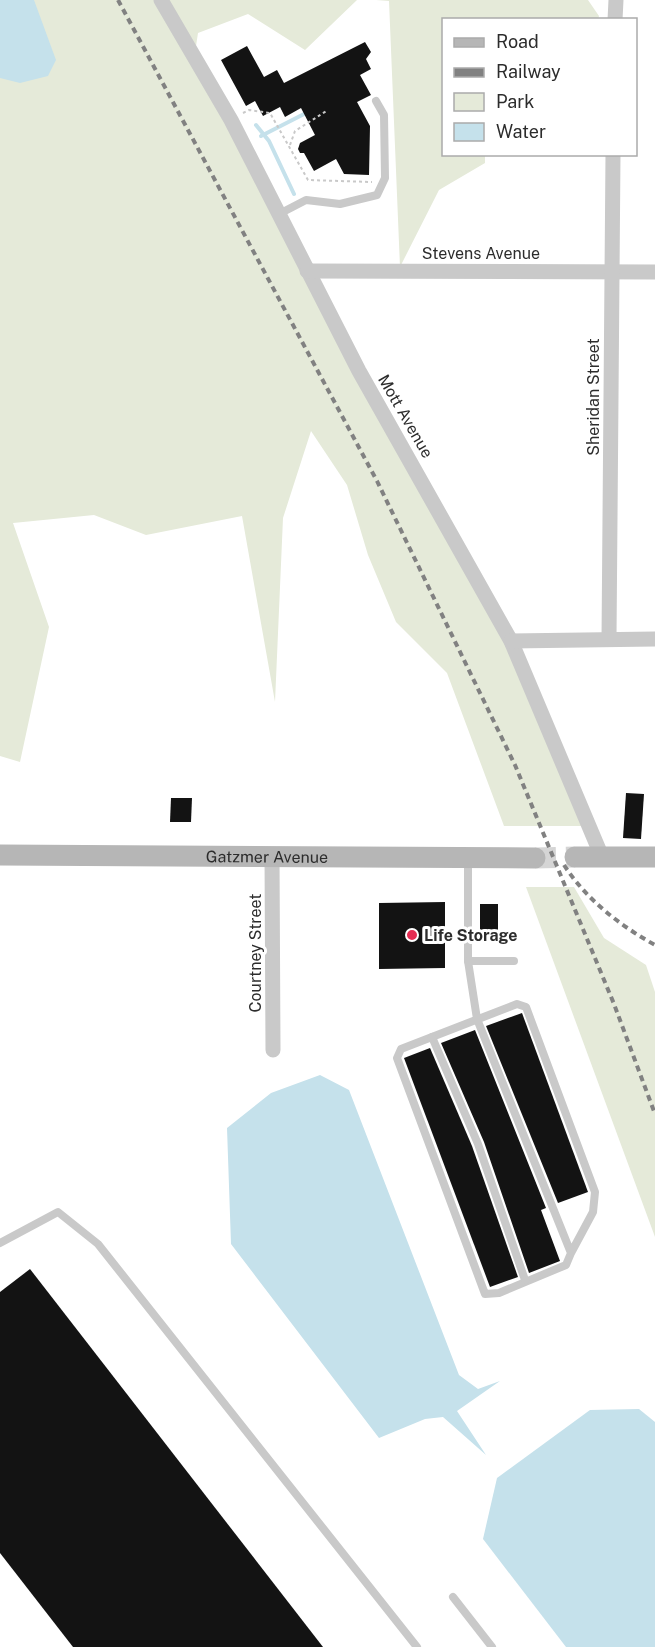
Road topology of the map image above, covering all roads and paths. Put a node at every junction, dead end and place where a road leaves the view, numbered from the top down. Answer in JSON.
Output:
{"nodes":[{"id":1,"x":161,"y":0,"type":"edge"},
{"id":2,"x":616,"y":0,"type":"edge"},
{"id":3,"x":615,"y":18,"type":"edge"},
{"id":4,"x":376,"y":100,"type":"dead end"},
{"id":5,"x":328,"y":110,"type":"dead end"},
{"id":6,"x":231,"y":120,"type":"junction"},
{"id":7,"x":290,"y":147,"type":"junction"},
{"id":8,"x":613,"y":156,"type":"edge"},
{"id":9,"x":372,"y":182,"type":"dead end"},
{"id":10,"x":279,"y":214,"type":"junction"},
{"id":11,"x":307,"y":271,"type":"junction"},
{"id":12,"x":611,"y":272,"type":"junction"},
{"id":13,"x":655,"y":272,"type":"edge"},
{"id":14,"x":609,"y":639,"type":"junction"},
{"id":15,"x":655,"y":639,"type":"edge"},
{"id":16,"x":512,"y":641,"type":"junction"},
{"id":17,"x":0,"y":855,"type":"edge"},
{"id":18,"x":272,"y":855,"type":"junction"},
{"id":19,"x":468,"y":856,"type":"junction"},
{"id":20,"x":575,"y":857,"type":"tunnel mouth"},
{"id":21,"x":602,"y":857,"type":"junction"},
{"id":22,"x":655,"y":857,"type":"edge"},
{"id":23,"x":535,"y":858,"type":"tunnel mouth"},
{"id":24,"x":468,"y":961,"type":"junction"},
{"id":25,"x":514,"y":961,"type":"dead end"},
{"id":26,"x":477,"y":1019,"type":"junction"},
{"id":27,"x":432,"y":1037,"type":"junction"},
{"id":28,"x":273,"y":1050,"type":"dead end"},
{"id":29,"x":0,"y":1243,"type":"edge"},
{"id":30,"x":571,"y":1253,"type":"junction"},
{"id":31,"x":525,"y":1281,"type":"junction"},
{"id":32,"x":453,"y":1597,"type":"dead end"},
{"id":33,"x":417,"y":1647,"type":"edge"},
{"id":34,"x":492,"y":1647,"type":"edge"}],
"edges":[{"from":1,"to":6,"type":"street","name":"Mott Avenue"},
{"from":2,"to":3,"type":"street"},
{"from":4,"to":10,"type":"lane"},
{"from":5,"to":7,"type":"path"},
{"from":6,"to":7,"type":"path"},
{"from":6,"to":10,"type":"street","name":"Mott Avenue"},
{"from":7,"to":9,"type":"path"},
{"from":8,"to":12,"type":"street","name":"Sheridan Street"},
{"from":10,"to":11,"type":"street","name":"Mott Avenue"},
{"from":11,"to":12,"type":"street","name":"Stevens Avenue"},
{"from":11,"to":16,"type":"street","name":"Mott Avenue"},
{"from":12,"to":13,"type":"street","name":"Stevens Avenue"},
{"from":12,"to":14,"type":"street","name":"Sheridan Street"},
{"from":14,"to":15,"type":"street"},
{"from":14,"to":16,"type":"street"},
{"from":16,"to":21,"type":"street","name":"Mott Avenue"},
{"from":17,"to":18,"type":"street","name":"Gatzmer Avenue"},
{"from":18,"to":19,"type":"street","name":"Gatzmer Avenue"},
{"from":18,"to":28,"type":"street","name":"Courtney Street"},
{"from":19,"to":23,"type":"street","name":"Gatzmer Avenue"},
{"from":19,"to":24,"type":"lane"},
{"from":20,"to":21,"type":"street"},
{"from":21,"to":22,"type":"street"},
{"from":24,"to":25,"type":"lane"},
{"from":24,"to":26,"type":"lane"},
{"from":26,"to":27,"type":"lane"},
{"from":26,"to":30,"type":"lane"},
{"from":26,"to":30,"type":"lane"},
{"from":27,"to":31,"type":"lane"},
{"from":27,"to":31,"type":"lane"},
{"from":29,"to":33,"type":"lane"},
{"from":30,"to":31,"type":"lane"},
{"from":32,"to":34,"type":"lane"}]}
